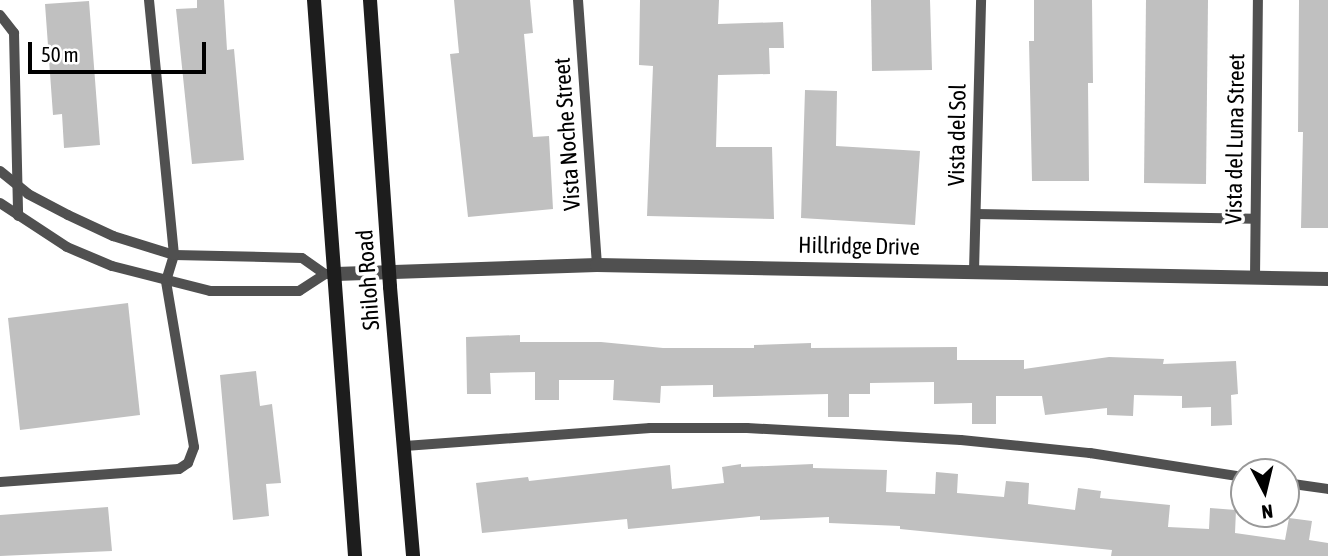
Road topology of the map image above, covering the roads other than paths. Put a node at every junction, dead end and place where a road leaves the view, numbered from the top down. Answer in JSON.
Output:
{"nodes":[{"id":1,"x":149,"y":0,"type":"edge"},
{"id":2,"x":314,"y":0,"type":"edge"},
{"id":3,"x":370,"y":0,"type":"edge"},
{"id":4,"x":578,"y":0,"type":"edge"},
{"id":5,"x":981,"y":0,"type":"edge"},
{"id":6,"x":1258,"y":0,"type":"edge"},
{"id":7,"x":0,"y":15,"type":"edge"},
{"id":8,"x":0,"y":171,"type":"edge"},
{"id":9,"x":19,"y":186,"type":"junction"},
{"id":10,"x":0,"y":202,"type":"edge"},
{"id":11,"x":976,"y":214,"type":"junction"},
{"id":12,"x":18,"y":216,"type":"junction"},
{"id":13,"x":1255,"y":219,"type":"junction"},
{"id":14,"x":174,"y":255,"type":"junction"},
{"id":15,"x":597,"y":265,"type":"junction"},
{"id":16,"x":975,"y":271,"type":"junction"},
{"id":17,"x":389,"y":272,"type":"junction"},
{"id":18,"x":330,"y":274,"type":"junction"},
{"id":19,"x":1255,"y":278,"type":"junction"},
{"id":20,"x":1328,"y":279,"type":"edge"},
{"id":21,"x":166,"y":281,"type":"junction"},
{"id":22,"x":405,"y":446,"type":"junction"},
{"id":23,"x":1230,"y":475,"type":"edge"},
{"id":24,"x":0,"y":482,"type":"edge"},
{"id":25,"x":1300,"y":485,"type":"edge"},
{"id":26,"x":1328,"y":489,"type":"edge"},
{"id":27,"x":355,"y":556,"type":"edge"},
{"id":28,"x":413,"y":556,"type":"edge"}],
"edges":[{"from":1,"to":14,"type":"lane"},
{"from":2,"to":18,"type":"main road","name":"Shiloh Road"},
{"from":3,"to":17,"type":"main road","name":"Shiloh Road"},
{"from":4,"to":15,"type":"lane","name":"Vista Noche Street"},
{"from":5,"to":11,"type":"lane","name":"Vista del Sol"},
{"from":6,"to":13,"type":"lane","name":"Vista del Luna Street"},
{"from":7,"to":9,"type":"lane"},
{"from":8,"to":9,"type":"lane"},
{"from":9,"to":12,"type":"lane"},
{"from":9,"to":14,"type":"lane"},
{"from":10,"to":12,"type":"lane"},
{"from":11,"to":13,"type":"lane"},
{"from":11,"to":16,"type":"lane","name":"Vista del Sol"},
{"from":12,"to":21,"type":"lane"},
{"from":13,"to":19,"type":"lane","name":"Vista del Luna Street"},
{"from":14,"to":18,"type":"lane"},
{"from":14,"to":21,"type":"lane"},
{"from":15,"to":16,"type":"street","name":"Hillridge Drive"},
{"from":15,"to":17,"type":"street","name":"Hillridge Drive"},
{"from":16,"to":19,"type":"street","name":"Hillridge Drive"},
{"from":17,"to":18,"type":"street","name":"Hillridge Drive"},
{"from":17,"to":22,"type":"main road","name":"Shiloh Road"},
{"from":18,"to":21,"type":"lane"},
{"from":18,"to":27,"type":"main road","name":"Shiloh Road"},
{"from":19,"to":20,"type":"street","name":"Hillridge Drive"},
{"from":21,"to":24,"type":"lane"},
{"from":22,"to":23,"type":"lane"},
{"from":22,"to":28,"type":"main road","name":"Shiloh Road"},
{"from":25,"to":26,"type":"lane"}]}
